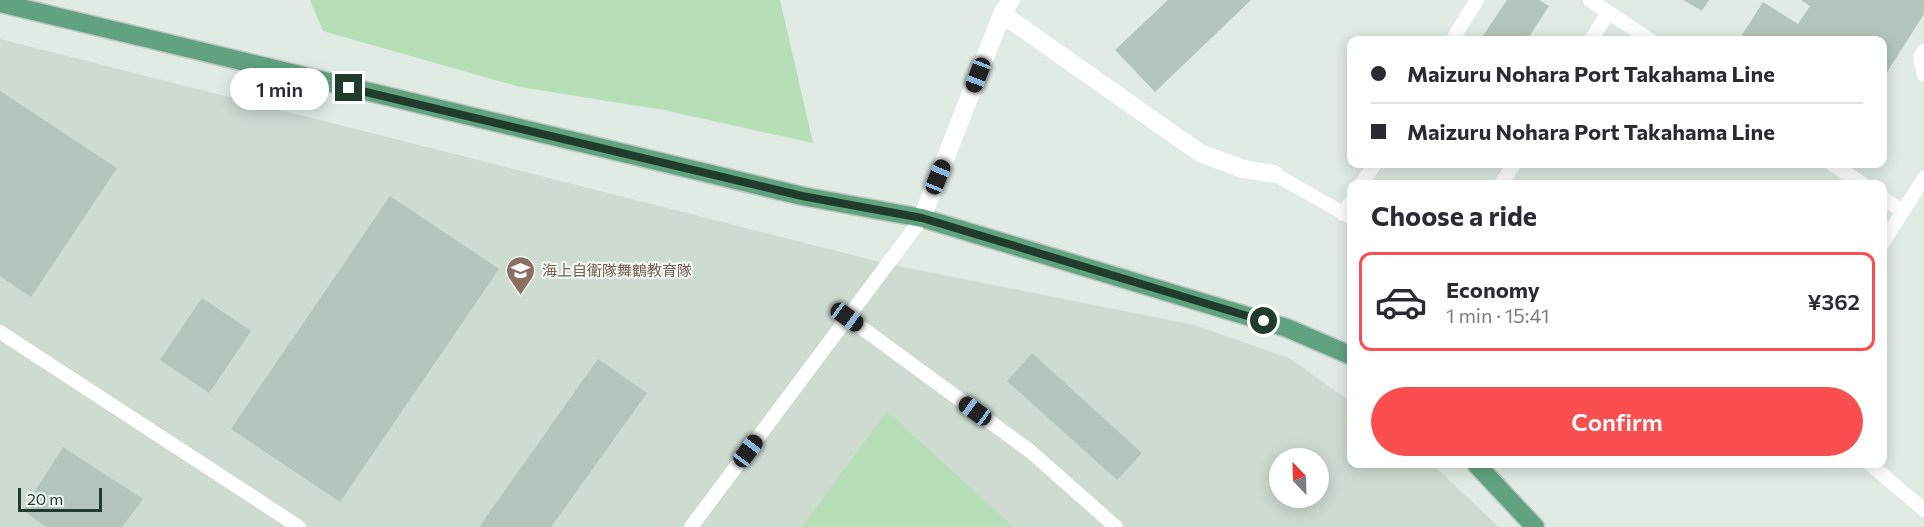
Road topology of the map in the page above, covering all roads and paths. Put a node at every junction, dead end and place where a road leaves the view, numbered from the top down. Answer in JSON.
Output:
{"nodes":[{"id":1,"x":1477,"y":0,"type":"edge"},
{"id":2,"x":1590,"y":0,"type":"edge"},
{"id":3,"x":0,"y":3,"type":"edge"},
{"id":4,"x":1007,"y":7,"type":"edge"},
{"id":5,"x":1608,"y":13,"type":"junction"},
{"id":6,"x":1454,"y":36,"type":"edge"},
{"id":7,"x":1594,"y":36,"type":"edge"},
{"id":8,"x":1644,"y":36,"type":"edge"},
{"id":9,"x":1924,"y":51,"type":"edge"},
{"id":10,"x":1924,"y":75,"type":"edge"},
{"id":11,"x":1838,"y":168,"type":"edge"},
{"id":12,"x":1274,"y":174,"type":"joint"},
{"id":13,"x":1924,"y":178,"type":"edge"},
{"id":14,"x":1857,"y":180,"type":"edge"},
{"id":15,"x":1887,"y":201,"type":"edge"},
{"id":16,"x":1903,"y":211,"type":"junction"},
{"id":17,"x":1347,"y":216,"type":"edge"},
{"id":18,"x":922,"y":218,"type":"junction"},
{"id":19,"x":1887,"y":236,"type":"edge"},
{"id":20,"x":847,"y":317,"type":"junction"},
{"id":21,"x":0,"y":332,"type":"edge"},
{"id":22,"x":1347,"y":354,"type":"edge"},
{"id":23,"x":1480,"y":468,"type":"edge"},
{"id":24,"x":1875,"y":468,"type":"edge"},
{"id":25,"x":1924,"y":510,"type":"edge"},
{"id":26,"x":299,"y":527,"type":"edge"},
{"id":27,"x":691,"y":527,"type":"edge"},
{"id":28,"x":1116,"y":527,"type":"edge"},
{"id":29,"x":1535,"y":527,"type":"edge"}],
"edges":[{"from":1,"to":6,"type":"lane"},
{"from":2,"to":5,"type":"lane"},
{"from":3,"to":18,"type":"main road"},
{"from":4,"to":12,"type":"street"},
{"from":4,"to":18,"type":"street"},
{"from":5,"to":7,"type":"lane"},
{"from":5,"to":8,"type":"lane"},
{"from":9,"to":10,"type":"lane"},
{"from":11,"to":14,"type":"lane"},
{"from":12,"to":17,"type":"lane"},
{"from":13,"to":16,"type":"lane"},
{"from":15,"to":16,"type":"lane"},
{"from":16,"to":19,"type":"lane"},
{"from":18,"to":20,"type":"lane"},
{"from":18,"to":22,"type":"main road"},
{"from":20,"to":27,"type":"lane"},
{"from":20,"to":28,"type":"lane"},
{"from":21,"to":26,"type":"lane"},
{"from":23,"to":29,"type":"main road"},
{"from":24,"to":25,"type":"lane"}]}
